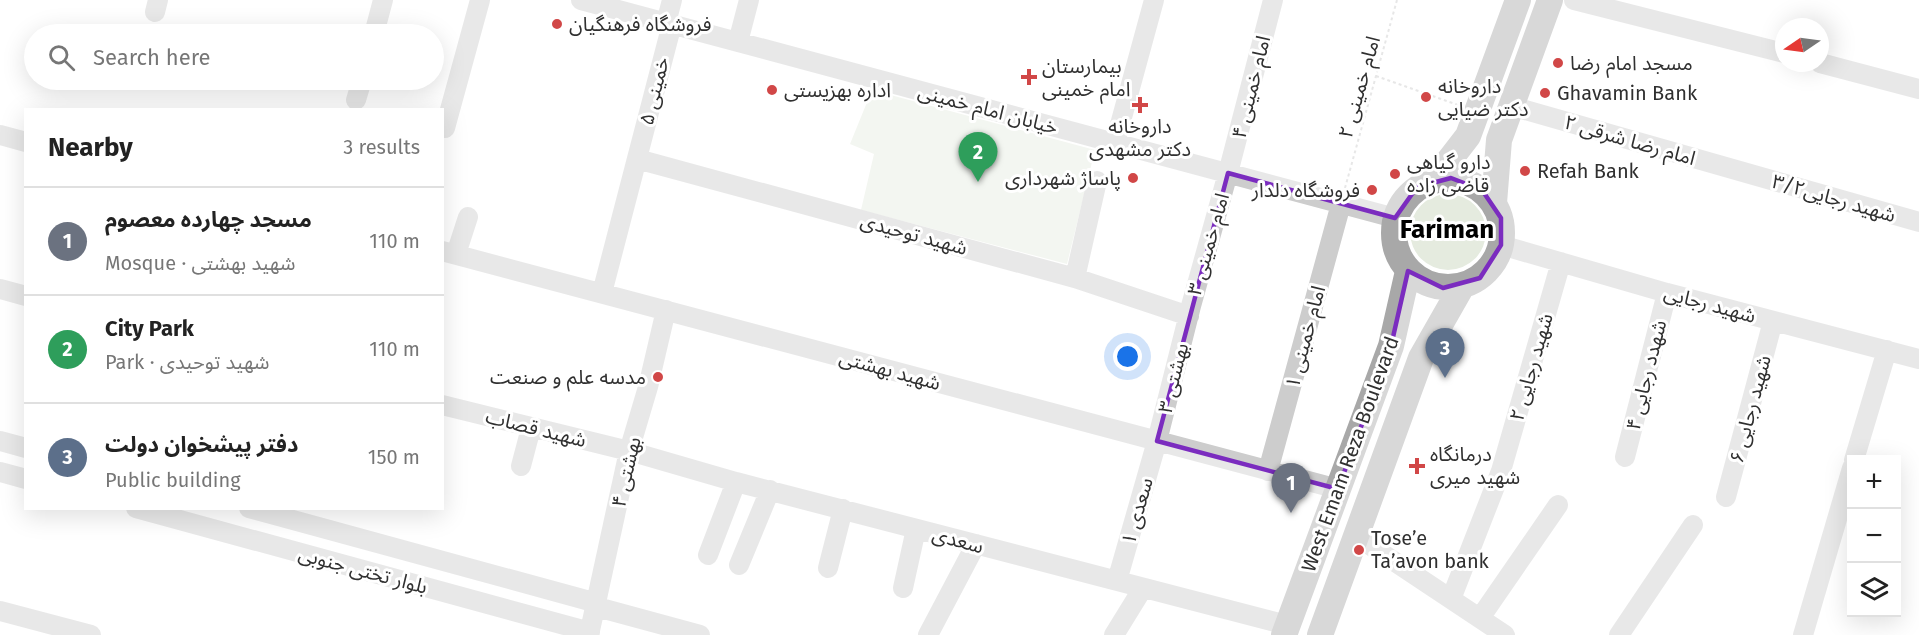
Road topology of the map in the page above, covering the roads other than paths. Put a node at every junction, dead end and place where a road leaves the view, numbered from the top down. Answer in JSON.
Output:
{"nodes":[{"id":1,"x":383,"y":0,"type":"edge"},
{"id":2,"x":480,"y":0,"type":"edge"},
{"id":3,"x":581,"y":0,"type":"edge"},
{"id":4,"x":672,"y":0,"type":"edge"},
{"id":5,"x":749,"y":0,"type":"edge"},
{"id":6,"x":1154,"y":0,"type":"edge"},
{"id":7,"x":1273,"y":0,"type":"edge"},
{"id":8,"x":1518,"y":0,"type":"edge"},
{"id":9,"x":1550,"y":0,"type":"edge"},
{"id":10,"x":1574,"y":0,"type":"edge"},
{"id":11,"x":377,"y":24,"type":"edge"},
{"id":12,"x":669,"y":24,"type":"junction"},
{"id":13,"x":738,"y":42,"type":"junction"},
{"id":14,"x":1775,"y":51,"type":"edge"},
{"id":15,"x":1829,"y":65,"type":"edge"},
{"id":16,"x":1919,"y":89,"type":"edge"},
{"id":17,"x":359,"y":90,"type":"edge"},
{"id":18,"x":356,"y":100,"type":"dead end"},
{"id":19,"x":1511,"y":106,"type":"junction"},
{"id":20,"x":445,"y":128,"type":"dead end"},
{"id":21,"x":0,"y":135,"type":"edge"},
{"id":22,"x":24,"y":141,"type":"edge"},
{"id":23,"x":1115,"y":143,"type":"junction"},
{"id":24,"x":637,"y":159,"type":"junction"},
{"id":25,"x":1228,"y":174,"type":"junction"},
{"id":26,"x":1748,"y":174,"type":"joint"},
{"id":27,"x":1434,"y":180,"type":"junction"},
{"id":28,"x":1097,"y":181,"type":"dead end"},
{"id":29,"x":1494,"y":203,"type":"junction"},
{"id":30,"x":1341,"y":204,"type":"junction"},
{"id":31,"x":468,"y":218,"type":"dead end"},
{"id":32,"x":1395,"y":218,"type":"junction"},
{"id":33,"x":1919,"y":222,"type":"edge"},
{"id":34,"x":1501,"y":245,"type":"junction"},
{"id":35,"x":449,"y":253,"type":"edge"},
{"id":36,"x":1561,"y":262,"type":"junction"},
{"id":37,"x":1408,"y":271,"type":"junction"},
{"id":38,"x":1075,"y":278,"type":"junction"},
{"id":39,"x":1462,"y":286,"type":"junction"},
{"id":40,"x":0,"y":289,"type":"edge"},
{"id":41,"x":602,"y":293,"type":"junction"},
{"id":42,"x":1667,"y":293,"type":"junction"},
{"id":43,"x":24,"y":295,"type":"edge"},
{"id":44,"x":666,"y":310,"type":"junction"},
{"id":45,"x":1189,"y":315,"type":"junction"},
{"id":46,"x":1773,"y":321,"type":"junction"},
{"id":47,"x":1887,"y":350,"type":"junction"},
{"id":48,"x":1919,"y":358,"type":"edge"},
{"id":49,"x":444,"y":406,"type":"edge"},
{"id":50,"x":531,"y":428,"type":"junction"},
{"id":51,"x":0,"y":441,"type":"edge"},
{"id":52,"x":1157,"y":441,"type":"junction"},
{"id":53,"x":24,"y":447,"type":"edge"},
{"id":54,"x":629,"y":451,"type":"junction"},
{"id":55,"x":1855,"y":455,"type":"edge"},
{"id":56,"x":1625,"y":457,"type":"dead end"},
{"id":57,"x":521,"y":466,"type":"dead end"},
{"id":58,"x":1268,"y":471,"type":"junction"},
{"id":59,"x":0,"y":472,"type":"edge"},
{"id":60,"x":24,"y":478,"type":"edge"},
{"id":61,"x":1847,"y":481,"type":"edge"},
{"id":62,"x":736,"y":482,"type":"junction"},
{"id":63,"x":1338,"y":489,"type":"junction"},
{"id":64,"x":770,"y":490,"type":"junction"},
{"id":65,"x":1726,"y":497,"type":"dead end"},
{"id":66,"x":1558,"y":505,"type":"dead end"},
{"id":67,"x":843,"y":509,"type":"junction"},
{"id":68,"x":143,"y":510,"type":"edge"},
{"id":69,"x":256,"y":510,"type":"edge"},
{"id":70,"x":1693,"y":525,"type":"dead end"},
{"id":71,"x":916,"y":529,"type":"junction"},
{"id":72,"x":1356,"y":536,"type":"junction"},
{"id":73,"x":976,"y":544,"type":"junction"},
{"id":74,"x":708,"y":555,"type":"dead end"},
{"id":75,"x":739,"y":565,"type":"dead end"},
{"id":76,"x":828,"y":568,"type":"dead end"},
{"id":77,"x":1117,"y":581,"type":"junction"},
{"id":78,"x":903,"y":588,"type":"dead end"},
{"id":79,"x":1143,"y":588,"type":"junction"},
{"id":80,"x":1451,"y":599,"type":"junction"},
{"id":81,"x":597,"y":605,"type":"junction"},
{"id":82,"x":0,"y":611,"type":"edge"},
{"id":83,"x":1492,"y":629,"type":"edge"},
{"id":84,"x":1286,"y":630,"type":"edge"},
{"id":85,"x":590,"y":633,"type":"edge"},
{"id":86,"x":91,"y":635,"type":"edge"},
{"id":87,"x":700,"y":635,"type":"edge"},
{"id":88,"x":928,"y":635,"type":"edge"},
{"id":89,"x":1114,"y":635,"type":"edge"},
{"id":90,"x":1320,"y":635,"type":"edge"},
{"id":91,"x":1619,"y":635,"type":"edge"},
{"id":92,"x":1803,"y":635,"type":"edge"}],
"edges":[{"from":1,"to":11,"type":"street"},
{"from":2,"to":20,"type":"street"},
{"from":3,"to":12,"type":"street","name":"خیابان امام خمینی"},
{"from":4,"to":12,"type":"street","name":"خمینی ۵"},
{"from":5,"to":13,"type":"street"},
{"from":6,"to":23,"type":"street"},
{"from":7,"to":25,"type":"street","name":"امام خمینی ۴"},
{"from":8,"to":27,"type":"main road"},
{"from":9,"to":19,"type":"main road"},
{"from":10,"to":14,"type":"street"},
{"from":12,"to":13,"type":"street","name":"خیابان امام خمینی"},
{"from":12,"to":24,"type":"street","name":"خمینی ۵"},
{"from":13,"to":23,"type":"street","name":"خیابان امام خمینی"},
{"from":15,"to":16,"type":"street"},
{"from":17,"to":18,"type":"street"},
{"from":19,"to":26,"type":"street","name":"امام رضا شرقی ۲"},
{"from":19,"to":29,"type":"main road"},
{"from":21,"to":22,"type":"street"},
{"from":23,"to":25,"type":"street","name":"خیابان امام خمینی"},
{"from":24,"to":38,"type":"street","name":"شهید توحیدی"},
{"from":24,"to":41,"type":"street","name":"خمینی ۵"},
{"from":25,"to":30,"type":"street","name":"خیابان امام خمینی"},
{"from":25,"to":45,"type":"street","name":"امام خمینی ۳"},
{"from":26,"to":33,"type":"street","name":"شهید رجایی۳/۲"},
{"from":27,"to":29,"type":"main road"},
{"from":27,"to":32,"type":"main road"},
{"from":28,"to":38,"type":"street"},
{"from":29,"to":34,"type":"main road"},
{"from":30,"to":32,"type":"street","name":"خیابان امام خمینی"},
{"from":30,"to":58,"type":"street","name":"امام خمینی ۱"},
{"from":31,"to":35,"type":"street"},
{"from":32,"to":37,"type":"main road"},
{"from":34,"to":36,"type":"street","name":"شهید رجایی"},
{"from":34,"to":39,"type":"main road"},
{"from":35,"to":41,"type":"street","name":"شهید بهشتی"},
{"from":36,"to":42,"type":"street","name":"شهید رجایی"},
{"from":36,"to":80,"type":"street","name":"شهید رجایی ۲"},
{"from":37,"to":39,"type":"main road"},
{"from":37,"to":63,"type":"main road","name":"West Emam Reza Boulevard"},
{"from":38,"to":45,"type":"street","name":"شهید توحیدی"},
{"from":39,"to":72,"type":"main road","name":"West Emam Reza Boulevard"},
{"from":40,"to":43,"type":"street"},
{"from":41,"to":44,"type":"street","name":"شهید بهشتی"},
{"from":42,"to":46,"type":"street","name":"شهید رجایی"},
{"from":42,"to":56,"type":"street","name":"شهدد رجایی ۴"},
{"from":44,"to":52,"type":"street","name":"شهید بهشتی"},
{"from":44,"to":54,"type":"street","name":"بهشتی ۴"},
{"from":45,"to":52,"type":"street","name":"بهشتی ۳"},
{"from":46,"to":47,"type":"street","name":"شهید رجایی"},
{"from":46,"to":65,"type":"street","name":"شهید رجایی ۶"},
{"from":47,"to":48,"type":"street","name":"شهید رجایی"},
{"from":47,"to":55,"type":"street"},
{"from":49,"to":50,"type":"street","name":"شهید قصاب"},
{"from":50,"to":54,"type":"street","name":"شهید قصاب"},
{"from":50,"to":57,"type":"street"},
{"from":51,"to":53,"type":"street"},
{"from":52,"to":58,"type":"street","name":"شهید بهشتی"},
{"from":52,"to":77,"type":"street","name":"سعدی ۱"},
{"from":54,"to":62,"type":"street","name":"سعدی"},
{"from":54,"to":81,"type":"street","name":"بهشتی ۴"},
{"from":58,"to":63,"type":"street","name":"شهید بهشتی"},
{"from":59,"to":60,"type":"street"},
{"from":61,"to":92,"type":"street"},
{"from":62,"to":64,"type":"street","name":"سعدی"},
{"from":62,"to":74,"type":"street"},
{"from":63,"to":84,"type":"main road","name":"West Emam Reza Boulevard"},
{"from":64,"to":67,"type":"street","name":"سعدی"},
{"from":64,"to":75,"type":"street"},
{"from":66,"to":83,"type":"street"},
{"from":67,"to":71,"type":"street","name":"سعدی"},
{"from":67,"to":76,"type":"street"},
{"from":68,"to":85,"type":"street","name":"بلوار تختی جنوبی"},
{"from":69,"to":81,"type":"street","name":"بلوار تختی جنوبی"},
{"from":70,"to":91,"type":"street"},
{"from":71,"to":73,"type":"street","name":"سعدی"},
{"from":71,"to":78,"type":"street"},
{"from":72,"to":80,"type":"street"},
{"from":72,"to":90,"type":"main road","name":"West Emam Reza Boulevard"},
{"from":73,"to":77,"type":"street","name":"سعدی"},
{"from":73,"to":88,"type":"street"},
{"from":77,"to":79,"type":"street","name":"سعدی"},
{"from":79,"to":84,"type":"street","name":"سعدی"},
{"from":79,"to":89,"type":"street"},
{"from":80,"to":83,"type":"street"},
{"from":81,"to":85,"type":"street","name":"بهشتی ۴"},
{"from":81,"to":87,"type":"street","name":"بلوار تختی جنوبی"},
{"from":82,"to":86,"type":"street"}]}
